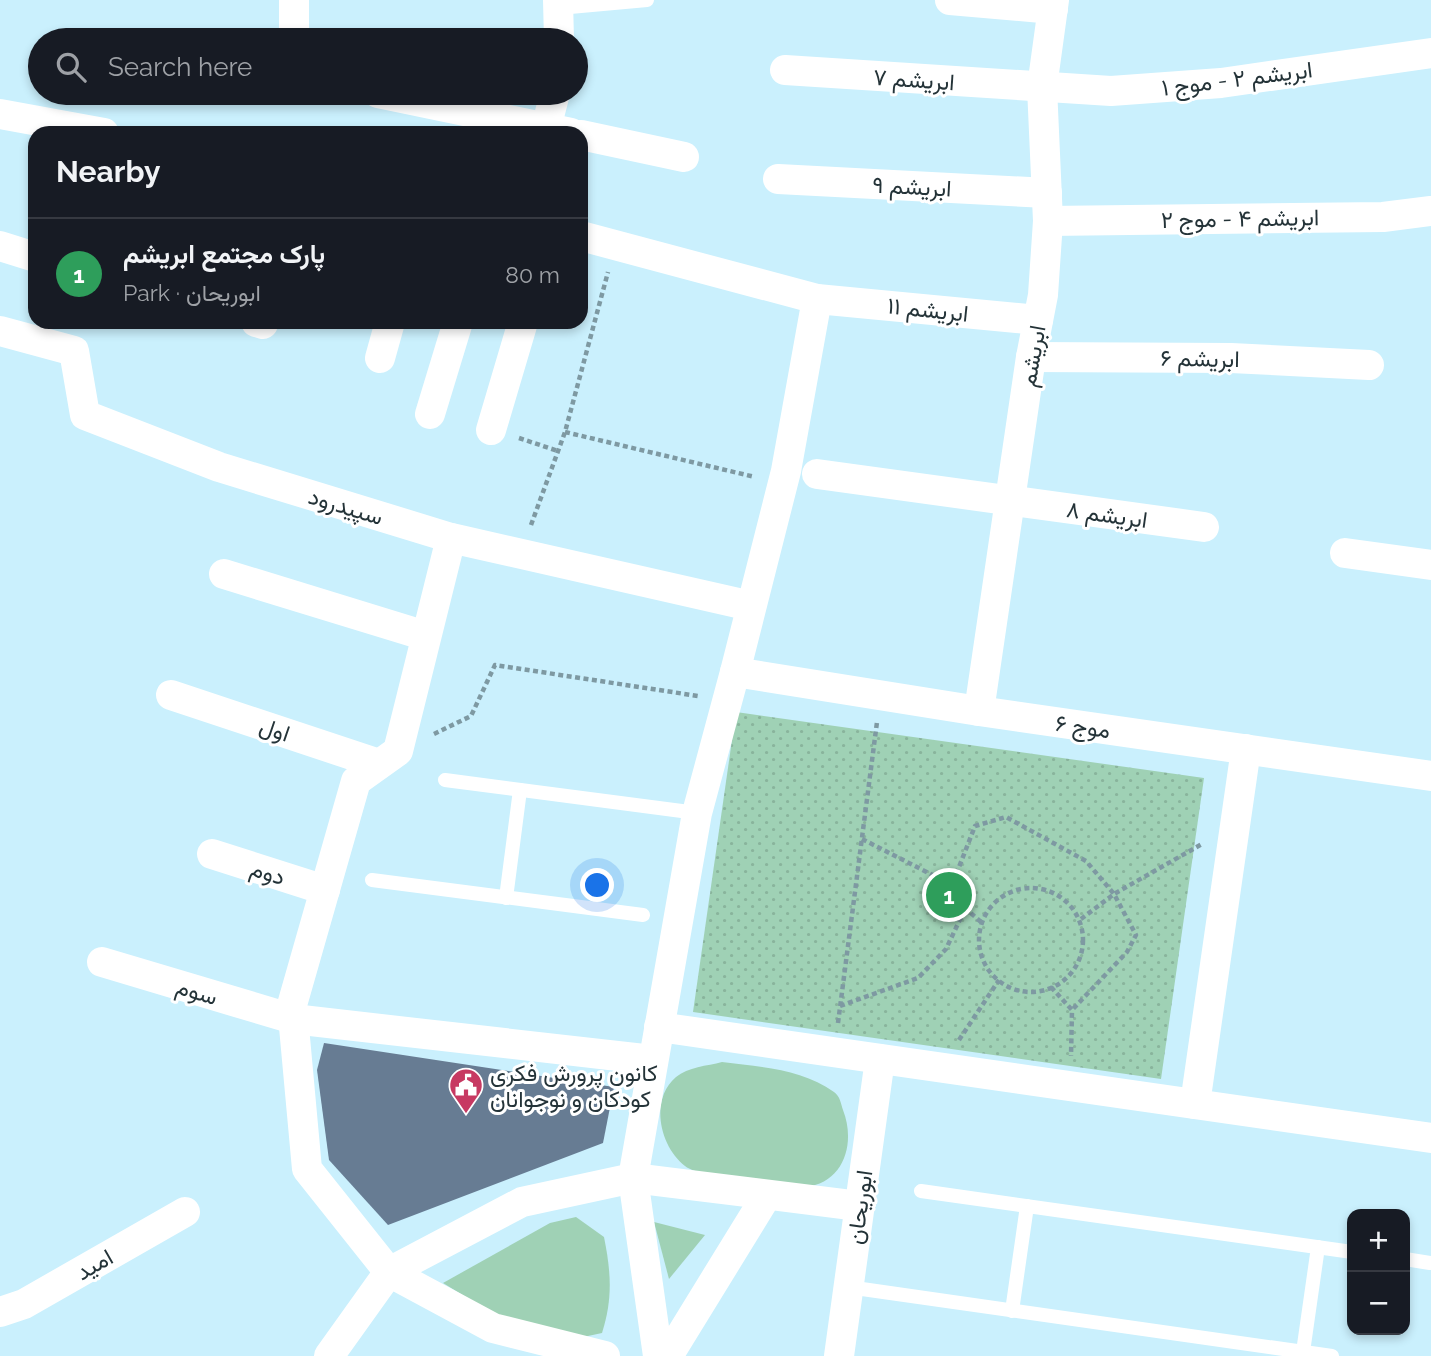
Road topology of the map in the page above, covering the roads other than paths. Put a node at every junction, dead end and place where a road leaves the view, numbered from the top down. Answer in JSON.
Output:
{"nodes":[{"id":1,"x":294,"y":0,"type":"edge"},
{"id":2,"x":647,"y":0,"type":"edge"},
{"id":3,"x":950,"y":0,"type":"edge"},
{"id":4,"x":559,"y":4,"type":"edge"},
{"id":5,"x":1054,"y":5,"type":"edge"},
{"id":6,"x":294,"y":28,"type":"edge"},
{"id":7,"x":559,"y":28,"type":"edge"},
{"id":8,"x":1431,"y":53,"type":"edge"},
{"id":9,"x":785,"y":70,"type":"dead end"},
{"id":10,"x":1042,"y":87,"type":"junction"},
{"id":11,"x":436,"y":105,"type":"edge"},
{"id":12,"x":556,"y":105,"type":"edge"},
{"id":13,"x":0,"y":114,"type":"edge"},
{"id":14,"x":66,"y":126,"type":"edge"},
{"id":15,"x":539,"y":126,"type":"edge"},
{"id":16,"x":559,"y":126,"type":"edge"},
{"id":17,"x":588,"y":136,"type":"edge"},
{"id":18,"x":684,"y":157,"type":"dead end"},
{"id":19,"x":778,"y":179,"type":"dead end"},
{"id":20,"x":1048,"y":207,"type":"junction"},
{"id":21,"x":1431,"y":211,"type":"edge"},
{"id":22,"x":588,"y":238,"type":"edge"},
{"id":23,"x":0,"y":246,"type":"edge"},
{"id":24,"x":28,"y":255,"type":"edge"},
{"id":25,"x":817,"y":299,"type":"junction"},
{"id":26,"x":1038,"y":320,"type":"junction"},
{"id":27,"x":388,"y":329,"type":"edge"},
{"id":28,"x":456,"y":329,"type":"edge"},
{"id":29,"x":521,"y":329,"type":"edge"},
{"id":30,"x":0,"y":331,"type":"edge"},
{"id":31,"x":1031,"y":357,"type":"junction"},
{"id":32,"x":380,"y":358,"type":"dead end"},
{"id":33,"x":1368,"y":365,"type":"dead end"},
{"id":34,"x":430,"y":414,"type":"dead end"},
{"id":35,"x":491,"y":430,"type":"dead end"},
{"id":36,"x":817,"y":474,"type":"dead end"},
{"id":37,"x":1010,"y":501,"type":"junction"},
{"id":38,"x":1204,"y":527,"type":"dead end"},
{"id":39,"x":451,"y":538,"type":"junction"},
{"id":40,"x":1345,"y":553,"type":"dead end"},
{"id":41,"x":1431,"y":565,"type":"edge"},
{"id":42,"x":223,"y":574,"type":"dead end"},
{"id":43,"x":751,"y":606,"type":"junction"},
{"id":44,"x":426,"y":636,"type":"junction"},
{"id":45,"x":735,"y":672,"type":"junction"},
{"id":46,"x":171,"y":695,"type":"dead end"},
{"id":47,"x":979,"y":710,"type":"junction"},
{"id":48,"x":1246,"y":749,"type":"junction"},
{"id":49,"x":389,"y":758,"type":"junction"},
{"id":50,"x":1431,"y":776,"type":"edge"},
{"id":51,"x":445,"y":780,"type":"dead end"},
{"id":52,"x":520,"y":790,"type":"junction"},
{"id":53,"x":697,"y":813,"type":"junction"},
{"id":54,"x":212,"y":853,"type":"dead end"},
{"id":55,"x":372,"y":880,"type":"dead end"},
{"id":56,"x":325,"y":890,"type":"junction"},
{"id":57,"x":506,"y":898,"type":"junction"},
{"id":58,"x":643,"y":915,"type":"dead end"},
{"id":59,"x":102,"y":962,"type":"dead end"},
{"id":60,"x":293,"y":1019,"type":"junction"},
{"id":61,"x":659,"y":1027,"type":"junction"},
{"id":62,"x":880,"y":1059,"type":"junction"},
{"id":63,"x":653,"y":1060,"type":"junction"},
{"id":64,"x":1195,"y":1104,"type":"junction"},
{"id":65,"x":1431,"y":1138,"type":"edge"},
{"id":66,"x":633,"y":1178,"type":"junction"},
{"id":67,"x":921,"y":1191,"type":"dead end"},
{"id":68,"x":766,"y":1195,"type":"junction"},
{"id":69,"x":859,"y":1206,"type":"junction"},
{"id":70,"x":1027,"y":1206,"type":"junction"},
{"id":71,"x":185,"y":1212,"type":"dead end"},
{"id":72,"x":1318,"y":1247,"type":"junction"},
{"id":73,"x":1347,"y":1251,"type":"edge"},
{"id":74,"x":1410,"y":1260,"type":"edge"},
{"id":75,"x":1430,"y":1263,"type":"edge"},
{"id":76,"x":389,"y":1272,"type":"junction"},
{"id":77,"x":848,"y":1287,"type":"junction"},
{"id":78,"x":1012,"y":1311,"type":"junction"},
{"id":79,"x":0,"y":1312,"type":"edge"},
{"id":80,"x":1303,"y":1352,"type":"junction"},
{"id":81,"x":329,"y":1356,"type":"edge"},
{"id":82,"x":605,"y":1356,"type":"edge"},
{"id":83,"x":658,"y":1356,"type":"edge"},
{"id":84,"x":668,"y":1356,"type":"edge"},
{"id":85,"x":839,"y":1356,"type":"edge"},
{"id":86,"x":1332,"y":1356,"type":"edge"}],
"edges":[{"from":1,"to":6,"type":"street"},
{"from":2,"to":4,"type":"lane"},
{"from":3,"to":5,"type":"street"},
{"from":4,"to":7,"type":"street"},
{"from":5,"to":10,"type":"street","name":"ابریشم"},
{"from":8,"to":10,"type":"street","name":"ابریشم ۲ - موج ۱"},
{"from":9,"to":10,"type":"street","name":"ابریشم ۷"},
{"from":10,"to":20,"type":"street","name":"ابریشم"},
{"from":11,"to":15,"type":"street"},
{"from":12,"to":16,"type":"street"},
{"from":13,"to":14,"type":"street"},
{"from":17,"to":18,"type":"street"},
{"from":19,"to":20,"type":"street","name":"ابریشم ۹"},
{"from":20,"to":21,"type":"street","name":"ابریشم ۴ - موج ۲"},
{"from":20,"to":26,"type":"street","name":"ابریشم"},
{"from":22,"to":25,"type":"street"},
{"from":23,"to":24,"type":"street"},
{"from":25,"to":26,"type":"street","name":"ابریشم ۱۱"},
{"from":25,"to":43,"type":"street"},
{"from":26,"to":31,"type":"street","name":"ابریشم"},
{"from":27,"to":32,"type":"street"},
{"from":28,"to":34,"type":"street"},
{"from":29,"to":35,"type":"street"},
{"from":30,"to":39,"type":"street","name":"سپیدرود"},
{"from":31,"to":33,"type":"street","name":"ابریشم ۶"},
{"from":31,"to":37,"type":"street","name":"ابریشم"},
{"from":36,"to":37,"type":"street","name":"ابریشم ۸"},
{"from":37,"to":38,"type":"street","name":"ابریشم ۸"},
{"from":37,"to":47,"type":"street","name":"ابریشم"},
{"from":39,"to":43,"type":"street","name":"سپیدرود"},
{"from":39,"to":44,"type":"street"},
{"from":40,"to":41,"type":"street"},
{"from":42,"to":44,"type":"street"},
{"from":43,"to":45,"type":"street"},
{"from":44,"to":49,"type":"street"},
{"from":45,"to":47,"type":"street","name":"موج ۶"},
{"from":45,"to":53,"type":"street"},
{"from":46,"to":49,"type":"street","name":"اول"},
{"from":47,"to":48,"type":"street","name":"موج ۶"},
{"from":48,"to":50,"type":"street","name":"موج ۶"},
{"from":48,"to":64,"type":"street"},
{"from":49,"to":56,"type":"street"},
{"from":51,"to":52,"type":"lane"},
{"from":52,"to":53,"type":"lane"},
{"from":52,"to":57,"type":"lane"},
{"from":53,"to":61,"type":"street"},
{"from":54,"to":56,"type":"street","name":"دوم"},
{"from":55,"to":57,"type":"lane"},
{"from":56,"to":60,"type":"street"},
{"from":57,"to":58,"type":"lane"},
{"from":59,"to":60,"type":"street","name":"سوم"},
{"from":60,"to":63,"type":"street","name":"سوم"},
{"from":60,"to":76,"type":"street"},
{"from":61,"to":62,"type":"street"},
{"from":61,"to":63,"type":"street"},
{"from":62,"to":64,"type":"street"},
{"from":62,"to":69,"type":"street","name":"ابوریحان"},
{"from":63,"to":66,"type":"street"},
{"from":64,"to":65,"type":"street"},
{"from":66,"to":68,"type":"street"},
{"from":66,"to":76,"type":"street"},
{"from":66,"to":83,"type":"street"},
{"from":67,"to":70,"type":"lane"},
{"from":68,"to":69,"type":"street"},
{"from":68,"to":84,"type":"street"},
{"from":69,"to":77,"type":"street","name":"ابوریحان"},
{"from":70,"to":72,"type":"lane"},
{"from":70,"to":78,"type":"lane"},
{"from":71,"to":79,"type":"street","name":"امید"},
{"from":72,"to":73,"type":"lane"},
{"from":72,"to":80,"type":"lane"},
{"from":74,"to":75,"type":"lane"},
{"from":76,"to":81,"type":"street"},
{"from":76,"to":82,"type":"street"},
{"from":77,"to":78,"type":"lane"},
{"from":77,"to":85,"type":"street","name":"ابوریحان"},
{"from":78,"to":80,"type":"lane"},
{"from":80,"to":86,"type":"lane"}]}
